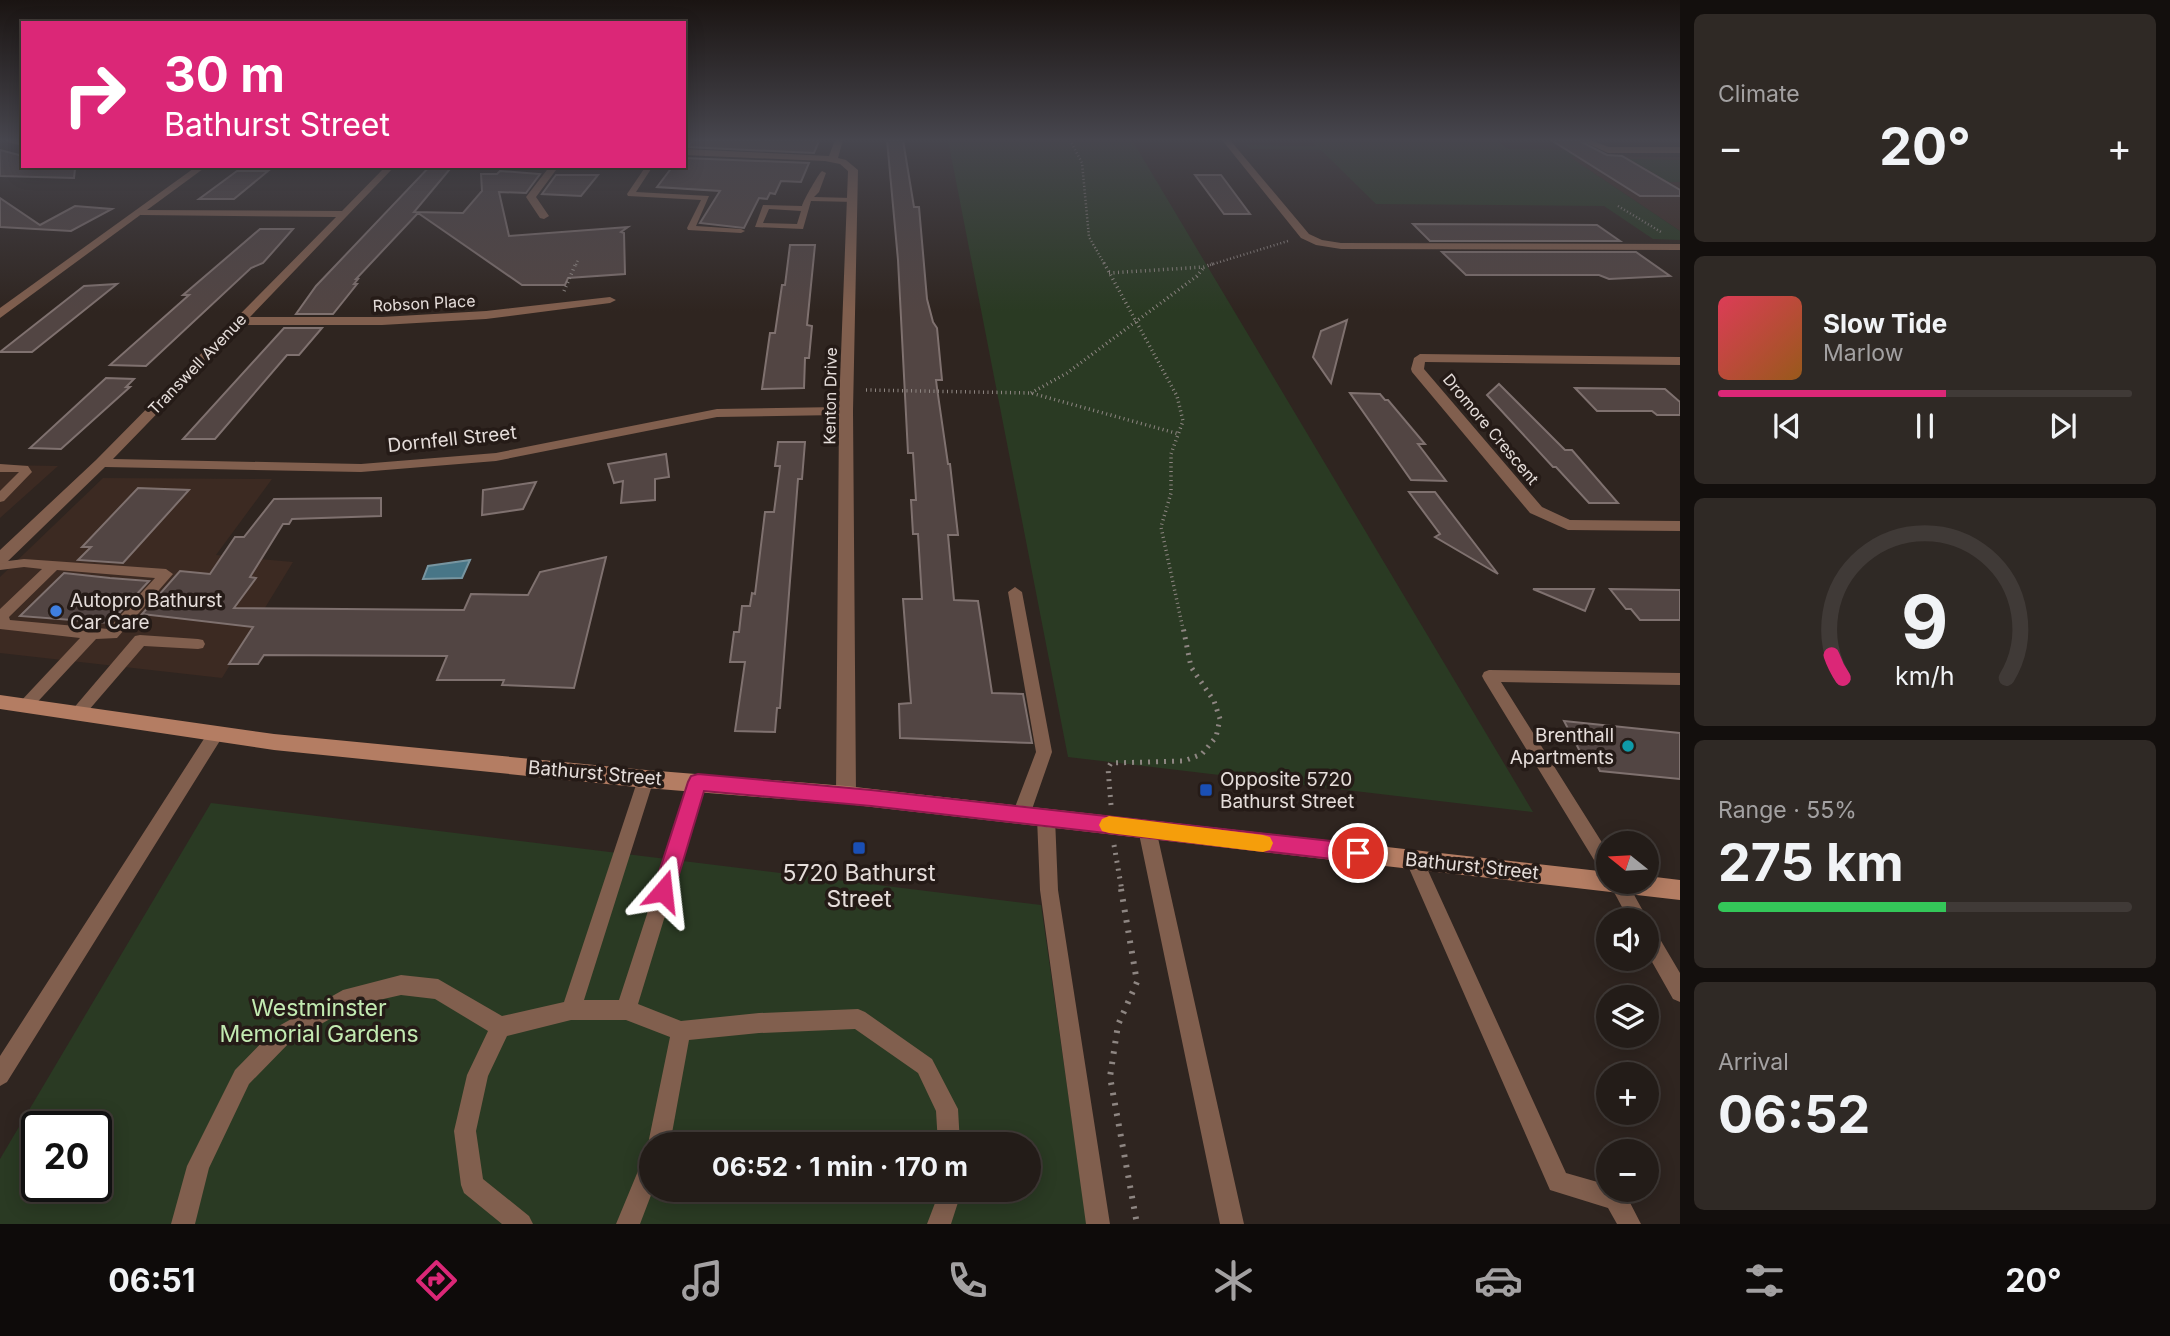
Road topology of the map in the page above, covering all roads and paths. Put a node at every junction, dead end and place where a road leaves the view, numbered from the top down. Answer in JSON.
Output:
{"nodes":[{"id":1,"x":161,"y":197,"type":"edge"},
{"id":2,"x":361,"y":197,"type":"edge"},
{"id":3,"x":531,"y":197,"type":"edge"},
{"id":4,"x":690,"y":197,"type":"edge"},
{"id":5,"x":811,"y":197,"type":"edge"},
{"id":6,"x":1085,"y":197,"type":"edge"},
{"id":7,"x":1273,"y":197,"type":"edge"},
{"id":8,"x":808,"y":200,"type":"junction"},
{"id":9,"x":853,"y":200,"type":"joint"},
{"id":10,"x":1618,"y":206,"type":"dead end"},
{"id":11,"x":805,"y":209,"type":"junction"},
{"id":12,"x":141,"y":212,"type":"junction"},
{"id":13,"x":344,"y":214,"type":"junction"},
{"id":14,"x":544,"y":216,"type":"dead end"},
{"id":15,"x":741,"y":231,"type":"dead end"},
{"id":16,"x":1305,"y":236,"type":"junction"},
{"id":17,"x":1670,"y":237,"type":"dead end"},
{"id":18,"x":1680,"y":247,"type":"edge"},
{"id":19,"x":578,"y":260,"type":"dead end"},
{"id":20,"x":1204,"y":267,"type":"junction"},
{"id":21,"x":1109,"y":273,"type":"junction"},
{"id":22,"x":610,"y":300,"type":"dead end"},
{"id":23,"x":556,"y":307,"type":"junction"},
{"id":24,"x":0,"y":314,"type":"edge"},
{"id":25,"x":1136,"y":320,"type":"junction"},
{"id":26,"x":239,"y":321,"type":"junction"},
{"id":27,"x":1680,"y":361,"type":"edge"},
{"id":28,"x":847,"y":390,"type":"junction"},
{"id":29,"x":1031,"y":393,"type":"junction"},
{"id":30,"x":846,"y":411,"type":"junction"},
{"id":31,"x":1179,"y":434,"type":"junction"},
{"id":32,"x":100,"y":463,"type":"junction"},
{"id":33,"x":0,"y":468,"type":"edge"},
{"id":34,"x":0,"y":498,"type":"edge"},
{"id":35,"x":1680,"y":526,"type":"edge"},
{"id":36,"x":0,"y":559,"type":"edge"},
{"id":37,"x":54,"y":565,"type":"junction"},
{"id":38,"x":0,"y":566,"type":"edge"},
{"id":39,"x":1015,"y":592,"type":"dead end"},
{"id":40,"x":92,"y":634,"type":"junction"},
{"id":41,"x":198,"y":644,"type":"dead end"},
{"id":42,"x":1680,"y":679,"type":"edge"},
{"id":43,"x":0,"y":702,"type":"edge"},
{"id":44,"x":25,"y":706,"type":"junction"},
{"id":45,"x":77,"y":714,"type":"junction"},
{"id":46,"x":215,"y":735,"type":"junction"},
{"id":47,"x":646,"y":779,"type":"junction"},
{"id":48,"x":698,"y":782,"type":"junction"},
{"id":49,"x":846,"y":795,"type":"junction"},
{"id":50,"x":1110,"y":797,"type":"dead end"},
{"id":51,"x":1021,"y":815,"type":"junction"},
{"id":52,"x":1046,"y":818,"type":"junction"},
{"id":53,"x":1147,"y":829,"type":"junction"},
{"id":54,"x":1596,"y":848,"type":"edge"},
{"id":55,"x":1414,"y":859,"type":"junction"},
{"id":56,"x":1116,"y":862,"type":"dead end"},
{"id":57,"x":1596,"y":880,"type":"edge"},
{"id":58,"x":1659,"y":887,"type":"edge"},
{"id":59,"x":1680,"y":890,"type":"edge"},
{"id":60,"x":1659,"y":956,"type":"edge"},
{"id":61,"x":1680,"y":992,"type":"edge"},
{"id":62,"x":571,"y":1010,"type":"junction"},
{"id":63,"x":626,"y":1010,"type":"junction"},
{"id":64,"x":500,"y":1027,"type":"junction"},
{"id":65,"x":681,"y":1031,"type":"junction"},
{"id":66,"x":0,"y":1075,"type":"edge"},
{"id":67,"x":661,"y":1132,"type":"edge"},
{"id":68,"x":948,"y":1132,"type":"edge"},
{"id":69,"x":639,"y":1197,"type":"edge"},
{"id":70,"x":947,"y":1202,"type":"edge"},
{"id":71,"x":183,"y":1224,"type":"edge"},
{"id":72,"x":521,"y":1224,"type":"edge"},
{"id":73,"x":628,"y":1224,"type":"edge"},
{"id":74,"x":939,"y":1224,"type":"edge"},
{"id":75,"x":1098,"y":1224,"type":"edge"},
{"id":76,"x":1137,"y":1224,"type":"edge"},
{"id":77,"x":1231,"y":1224,"type":"edge"},
{"id":78,"x":1629,"y":1224,"type":"edge"}],
"edges":[{"from":1,"to":12,"type":"street"},
{"from":2,"to":13,"type":"street","name":"Transwell Avenue"},
{"from":3,"to":14,"type":"street"},
{"from":4,"to":15,"type":"lane"},
{"from":5,"to":8,"type":"lane"},
{"from":6,"to":21,"type":"path"},
{"from":7,"to":16,"type":"street"},
{"from":8,"to":9,"type":"lane"},
{"from":8,"to":11,"type":"lane"},
{"from":9,"to":28,"type":"street","name":"Kenton Drive"},
{"from":10,"to":17,"type":"path"},
{"from":11,"to":11,"type":"lane"},
{"from":12,"to":13,"type":"street"},
{"from":12,"to":24,"type":"street"},
{"from":13,"to":26,"type":"street","name":"Transwell Avenue"},
{"from":16,"to":18,"type":"street"},
{"from":16,"to":20,"type":"path"},
{"from":19,"to":23,"type":"path"},
{"from":20,"to":21,"type":"path"},
{"from":20,"to":25,"type":"path"},
{"from":21,"to":25,"type":"path"},
{"from":22,"to":23,"type":"street","name":"Robson Place"},
{"from":23,"to":26,"type":"street","name":"Robson Place"},
{"from":25,"to":29,"type":"path"},
{"from":25,"to":31,"type":"path"},
{"from":26,"to":32,"type":"street","name":"Transwell Avenue"},
{"from":27,"to":35,"type":"street","name":"Dromore Crescent"},
{"from":28,"to":29,"type":"path"},
{"from":28,"to":30,"type":"street","name":"Kenton Drive"},
{"from":29,"to":31,"type":"path"},
{"from":30,"to":32,"type":"street","name":"Dornfell Street"},
{"from":30,"to":49,"type":"street","name":"Kenton Drive"},
{"from":31,"to":50,"type":"path"},
{"from":32,"to":36,"type":"street","name":"Transwell Avenue"},
{"from":33,"to":34,"type":"lane"},
{"from":37,"to":38,"type":"lane"},
{"from":37,"to":40,"type":"lane"},
{"from":37,"to":40,"type":"lane"},
{"from":39,"to":51,"type":"lane"},
{"from":40,"to":44,"type":"lane"},
{"from":41,"to":45,"type":"lane"},
{"from":42,"to":54,"type":"lane"},
{"from":43,"to":44,"type":"main road","name":"Bathurst Street"},
{"from":44,"to":45,"type":"main road","name":"Bathurst Street"},
{"from":45,"to":46,"type":"main road","name":"Bathurst Street"},
{"from":46,"to":47,"type":"main road","name":"Bathurst Street"},
{"from":46,"to":66,"type":"lane"},
{"from":47,"to":48,"type":"main road","name":"Bathurst Street"},
{"from":47,"to":62,"type":"lane"},
{"from":48,"to":49,"type":"main road","name":"Bathurst Street"},
{"from":48,"to":63,"type":"lane"},
{"from":49,"to":51,"type":"main road","name":"Bathurst Street"},
{"from":51,"to":52,"type":"main road","name":"Bathurst Street"},
{"from":52,"to":53,"type":"main road","name":"Bathurst Street"},
{"from":52,"to":75,"type":"lane"},
{"from":53,"to":55,"type":"main road","name":"Bathurst Street"},
{"from":53,"to":77,"type":"lane"},
{"from":55,"to":57,"type":"main road","name":"Bathurst Street"},
{"from":55,"to":78,"type":"lane"},
{"from":56,"to":76,"type":"path"},
{"from":58,"to":59,"type":"main road","name":"Bathurst Street"},
{"from":60,"to":61,"type":"lane"},
{"from":62,"to":63,"type":"lane"},
{"from":62,"to":64,"type":"lane"},
{"from":63,"to":65,"type":"lane"},
{"from":64,"to":71,"type":"lane"},
{"from":64,"to":72,"type":"lane"},
{"from":65,"to":67,"type":"lane"},
{"from":65,"to":68,"type":"lane"},
{"from":69,"to":73,"type":"lane"},
{"from":70,"to":74,"type":"lane"}]}
